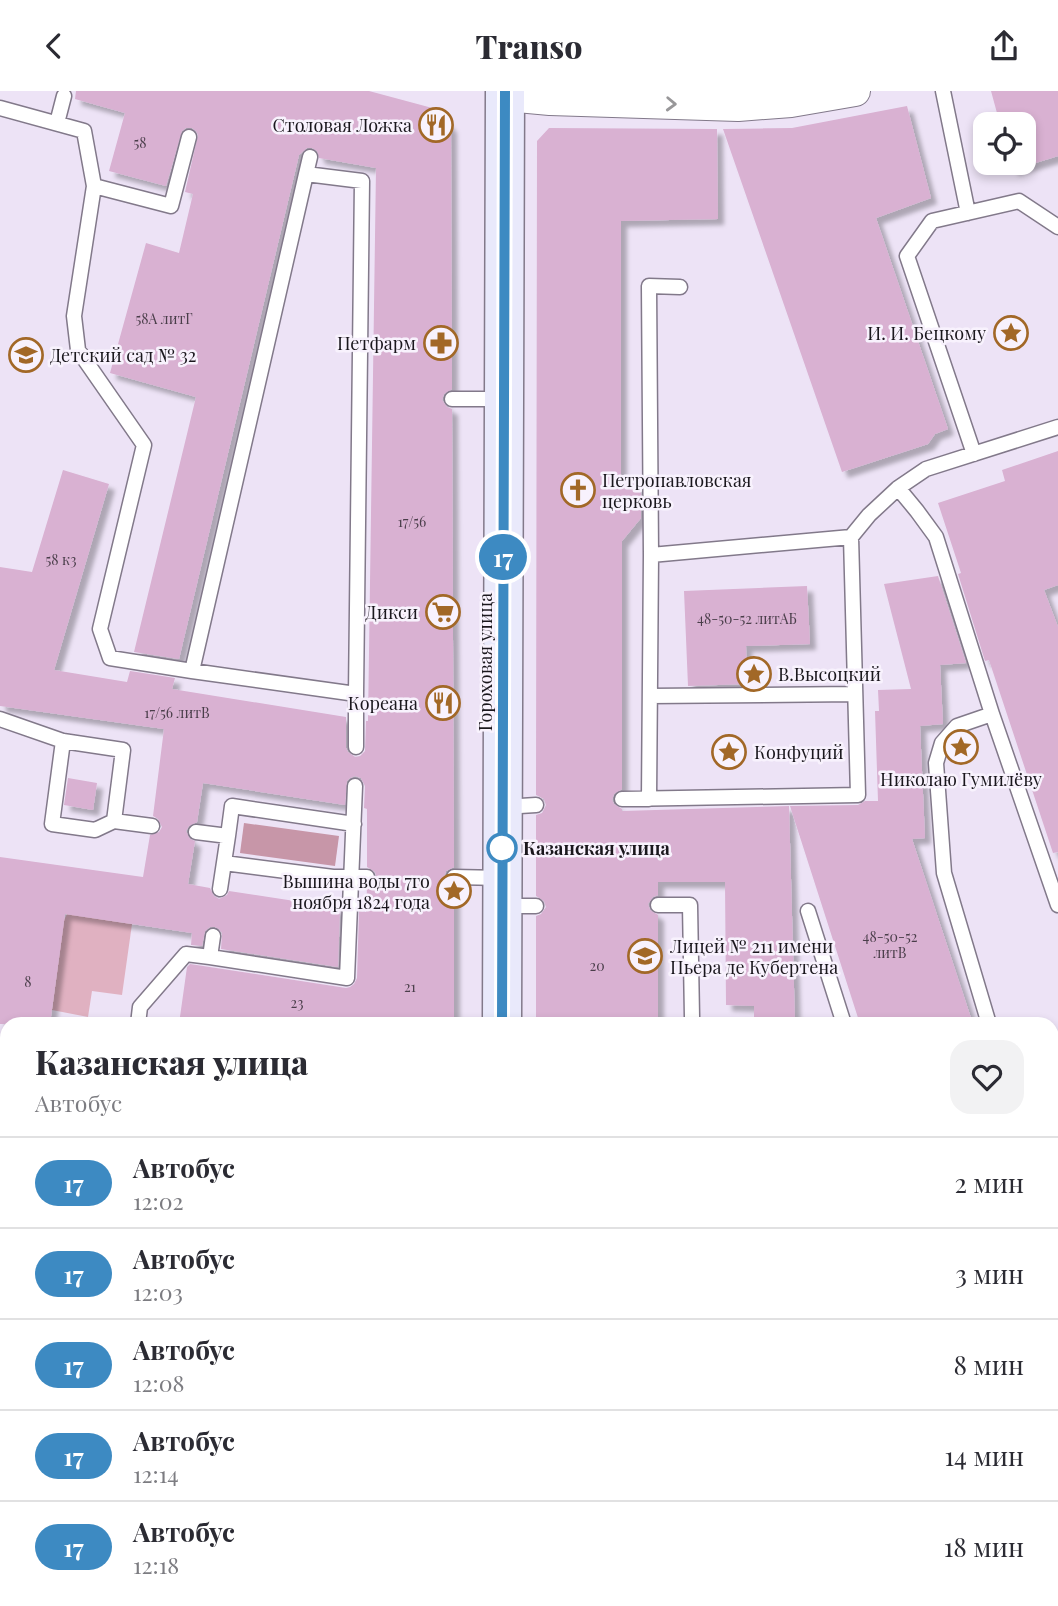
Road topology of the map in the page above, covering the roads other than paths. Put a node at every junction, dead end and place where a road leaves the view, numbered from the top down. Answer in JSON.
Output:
{"nodes":[{"id":1,"x":855,"y":91,"type":"edge"},
{"id":2,"x":943,"y":91,"type":"edge"},
{"id":3,"x":492,"y":92,"type":"edge"},
{"id":4,"x":64,"y":96,"type":"dead end"},
{"id":5,"x":0,"y":107,"type":"edge"},
{"id":6,"x":57,"y":123,"type":"junction"},
{"id":7,"x":189,"y":137,"type":"dead end"},
{"id":8,"x":310,"y":157,"type":"dead end"},
{"id":9,"x":306,"y":174,"type":"junction"},
{"id":10,"x":94,"y":185,"type":"junction"},
{"id":11,"x":968,"y":213,"type":"junction"},
{"id":12,"x":1058,"y":227,"type":"edge"},
{"id":13,"x":680,"y":287,"type":"dead end"},
{"id":14,"x":452,"y":399,"type":"dead end"},
{"id":15,"x":485,"y":399,"type":"junction"},
{"id":16,"x":1058,"y":427,"type":"edge"},
{"id":17,"x":974,"y":454,"type":"junction"},
{"id":18,"x":898,"y":488,"type":"junction"},
{"id":19,"x":851,"y":537,"type":"junction"},
{"id":20,"x":651,"y":555,"type":"junction"},
{"id":21,"x":192,"y":671,"type":"junction"},
{"id":22,"x":356,"y":694,"type":"junction"},
{"id":23,"x":855,"y":694,"type":"junction"},
{"id":24,"x":650,"y":697,"type":"junction"},
{"id":25,"x":992,"y":714,"type":"junction"},
{"id":26,"x":0,"y":719,"type":"edge"},
{"id":27,"x":63,"y":741,"type":"junction"},
{"id":28,"x":356,"y":747,"type":"dead end"},
{"id":29,"x":355,"y":786,"type":"dead end"},
{"id":30,"x":622,"y":799,"type":"dead end"},
{"id":31,"x":649,"y":799,"type":"junction"},
{"id":32,"x":114,"y":821,"type":"junction"},
{"id":33,"x":354,"y":824,"type":"junction"},
{"id":34,"x":152,"y":826,"type":"dead end"},
{"id":35,"x":196,"y":832,"type":"dead end"},
{"id":36,"x":228,"y":836,"type":"junction"},
{"id":37,"x":224,"y":863,"type":"junction"},
{"id":38,"x":359,"y":877,"type":"junction"},
{"id":39,"x":454,"y":877,"type":"dead end"},
{"id":40,"x":220,"y":889,"type":"dead end"},
{"id":41,"x":506,"y":892,"type":"junction"},
{"id":42,"x":658,"y":905,"type":"dead end"},
{"id":43,"x":1058,"y":905,"type":"edge"},
{"id":44,"x":807,"y":911,"type":"dead end"},
{"id":45,"x":213,"y":936,"type":"dead end"},
{"id":46,"x":210,"y":957,"type":"junction"},
{"id":47,"x":139,"y":1017,"type":"edge"},
{"id":48,"x":485,"y":1017,"type":"edge"},
{"id":49,"x":502,"y":1017,"type":"edge"},
{"id":50,"x":692,"y":1017,"type":"dead end"},
{"id":51,"x":842,"y":1017,"type":"edge"},
{"id":52,"x":987,"y":1017,"type":"edge"}],
"edges":[{"from":3,"to":1,"type":"street","one_way":true},
{"from":2,"to":11,"type":"lane"},
{"from":3,"to":15,"type":"street","name":"Гороховая улица"},
{"from":3,"to":41,"type":"street","name":"Гороховая улица"},
{"from":4,"to":6,"type":"lane"},
{"from":5,"to":6,"type":"lane"},
{"from":6,"to":10,"type":"lane"},
{"from":7,"to":10,"type":"lane"},
{"from":8,"to":9,"type":"lane"},
{"from":9,"to":21,"type":"lane"},
{"from":9,"to":22,"type":"lane"},
{"from":10,"to":21,"type":"lane"},
{"from":11,"to":12,"type":"lane"},
{"from":11,"to":17,"type":"lane"},
{"from":13,"to":20,"type":"lane"},
{"from":14,"to":15,"type":"lane"},
{"from":15,"to":41,"type":"street","name":"Гороховая улица"},
{"from":16,"to":17,"type":"lane"},
{"from":17,"to":18,"type":"lane"},
{"from":18,"to":19,"type":"lane"},
{"from":18,"to":25,"type":"lane"},
{"from":19,"to":20,"type":"lane"},
{"from":19,"to":23,"type":"lane"},
{"from":20,"to":24,"type":"lane"},
{"from":21,"to":22,"type":"lane"},
{"from":22,"to":28,"type":"lane"},
{"from":23,"to":24,"type":"lane"},
{"from":23,"to":31,"type":"lane"},
{"from":24,"to":31,"type":"lane"},
{"from":25,"to":43,"type":"lane"},
{"from":25,"to":52,"type":"lane"},
{"from":26,"to":27,"type":"lane"},
{"from":27,"to":32,"type":"lane"},
{"from":27,"to":32,"type":"lane"},
{"from":29,"to":33,"type":"lane"},
{"from":30,"to":31,"type":"lane"},
{"from":32,"to":34,"type":"lane"},
{"from":33,"to":36,"type":"lane"},
{"from":33,"to":38,"type":"lane"},
{"from":35,"to":36,"type":"lane"},
{"from":36,"to":37,"type":"lane"},
{"from":37,"to":38,"type":"lane"},
{"from":37,"to":40,"type":"lane"},
{"from":38,"to":46,"type":"lane"},
{"from":39,"to":41,"type":"lane"},
{"from":41,"to":48,"type":"street","name":"Гороховая улица"},
{"from":41,"to":49,"type":"street","name":"Гороховая улица"},
{"from":42,"to":50,"type":"lane"},
{"from":44,"to":51,"type":"lane"},
{"from":45,"to":46,"type":"lane"},
{"from":46,"to":47,"type":"lane"}]}
